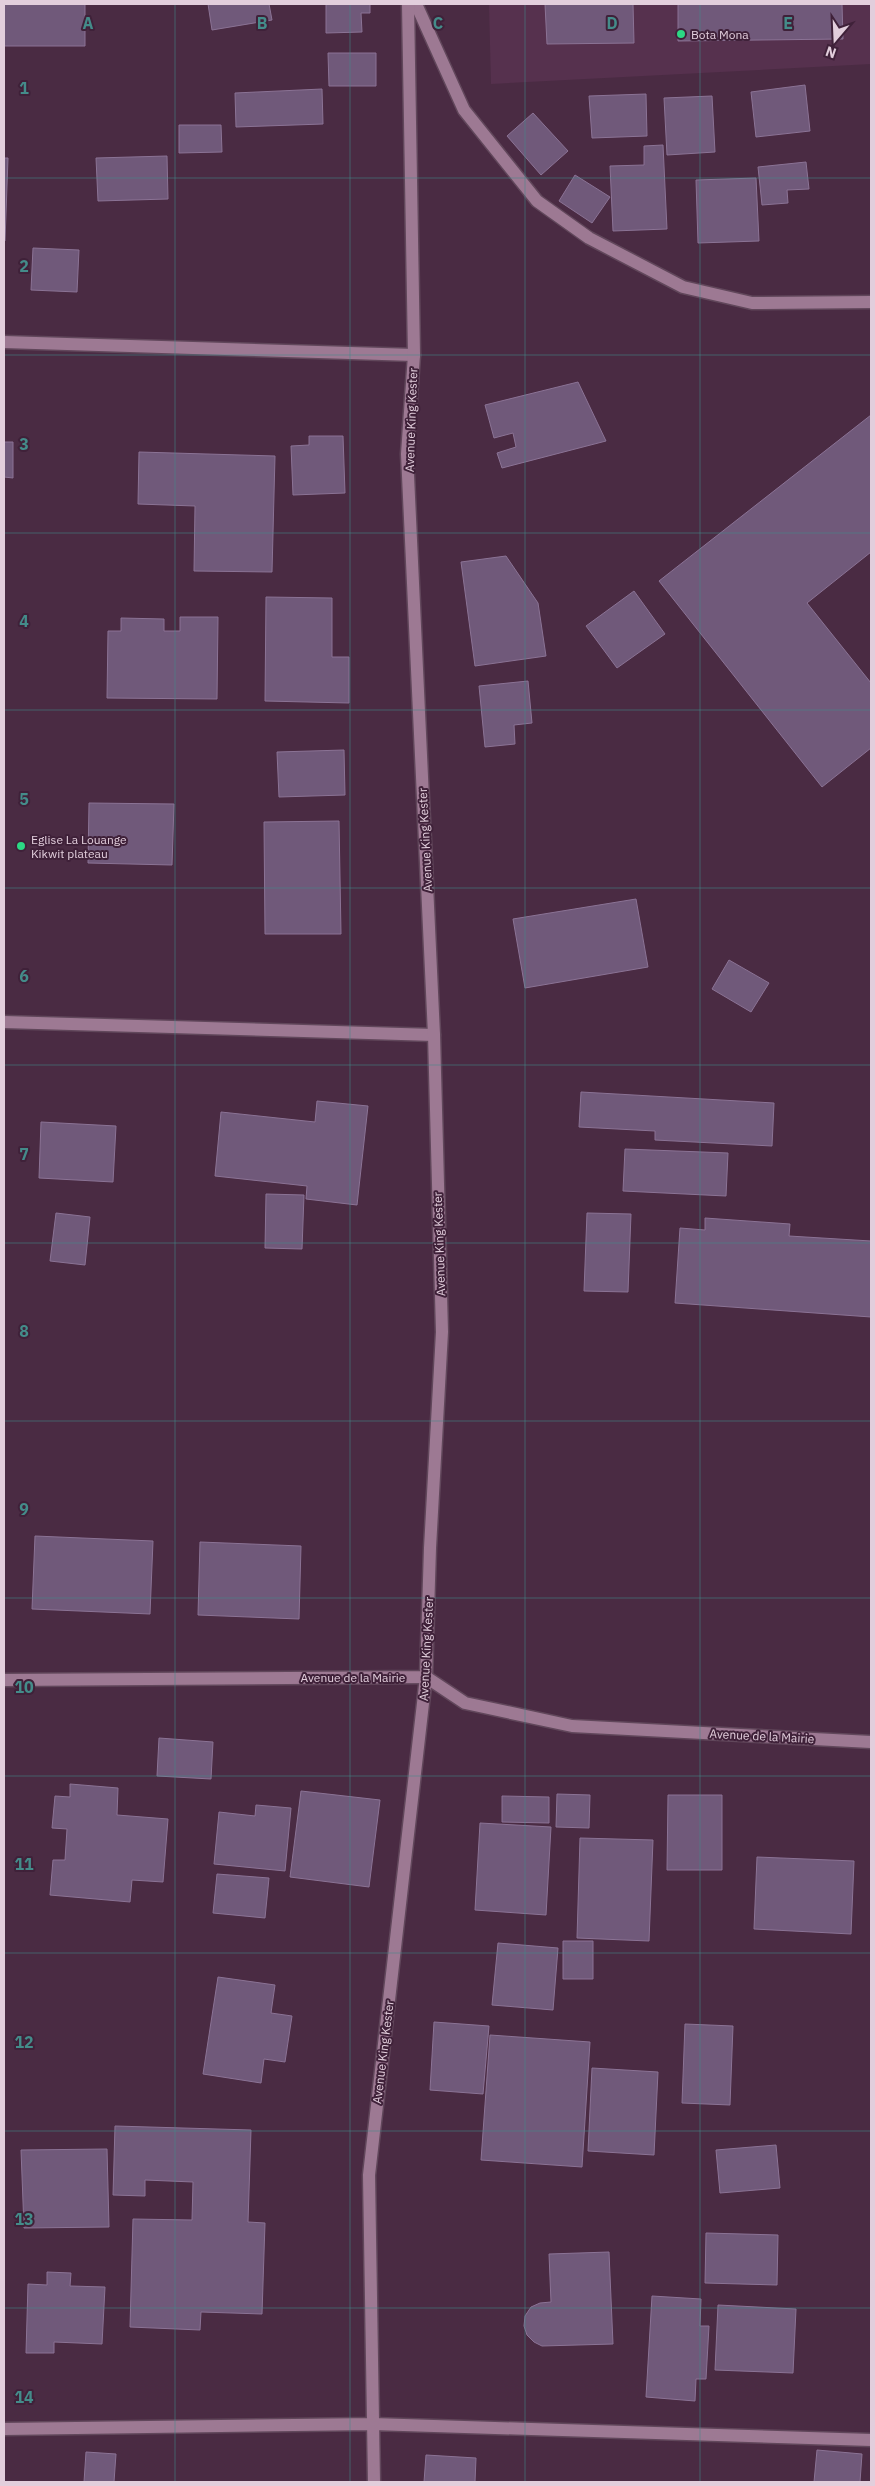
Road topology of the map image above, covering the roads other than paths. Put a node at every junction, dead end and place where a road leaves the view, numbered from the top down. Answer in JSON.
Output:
{"nodes":[{"id":1,"x":408,"y":4,"type":"edge"},
{"id":2,"x":416,"y":4,"type":"edge"},
{"id":3,"x":871,"y":302,"type":"edge"},
{"id":4,"x":4,"y":342,"type":"edge"},
{"id":5,"x":414,"y":354,"type":"junction"},
{"id":6,"x":4,"y":1022,"type":"edge"},
{"id":7,"x":434,"y":1035,"type":"junction"},
{"id":8,"x":426,"y":1677,"type":"junction"},
{"id":9,"x":4,"y":1680,"type":"edge"},
{"id":10,"x":871,"y":1742,"type":"edge"},
{"id":11,"x":373,"y":2424,"type":"junction"},
{"id":12,"x":4,"y":2429,"type":"edge"},
{"id":13,"x":871,"y":2440,"type":"edge"},
{"id":14,"x":374,"y":2482,"type":"edge"}],
"edges":[{"from":1,"to":5,"type":"street","name":"Avenue King Kester"},
{"from":2,"to":3,"type":"street"},
{"from":4,"to":5,"type":"street"},
{"from":5,"to":7,"type":"street","name":"Avenue King Kester"},
{"from":6,"to":7,"type":"street"},
{"from":7,"to":8,"type":"street","name":"Avenue King Kester"},
{"from":8,"to":9,"type":"street","name":"Avenue de la Mairie"},
{"from":8,"to":10,"type":"street","name":"Avenue de la Mairie"},
{"from":8,"to":11,"type":"street","name":"Avenue King Kester"},
{"from":11,"to":12,"type":"street"},
{"from":11,"to":13,"type":"street"},
{"from":11,"to":14,"type":"street","name":"Avenue King Kester"}]}
